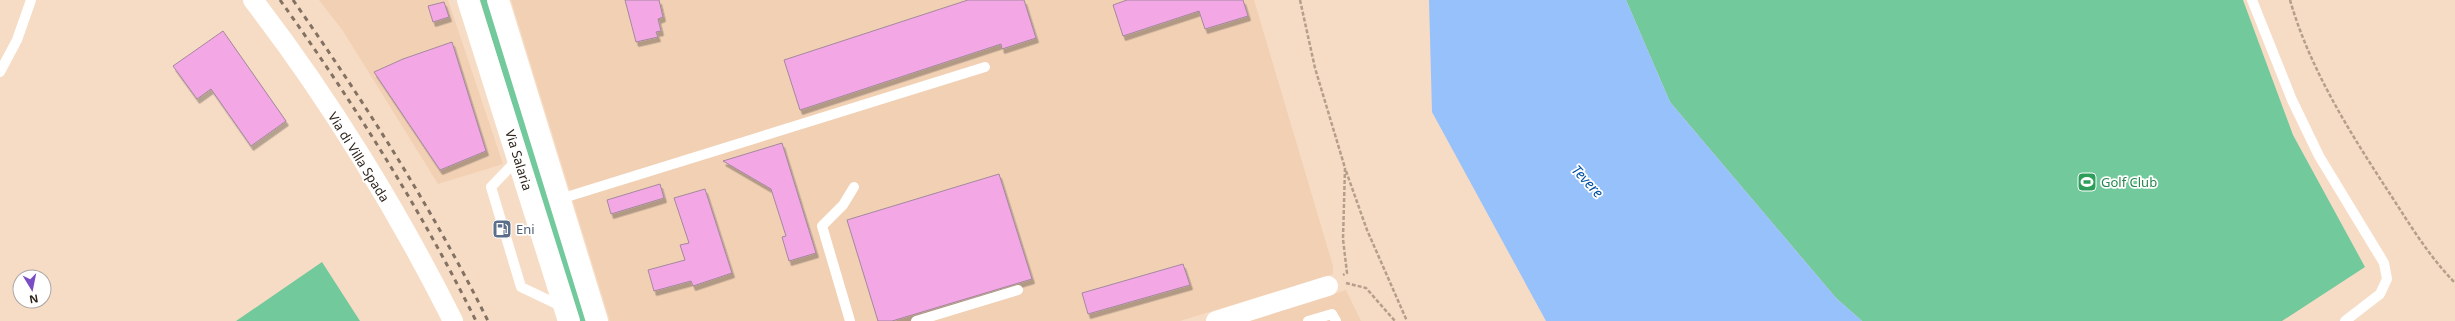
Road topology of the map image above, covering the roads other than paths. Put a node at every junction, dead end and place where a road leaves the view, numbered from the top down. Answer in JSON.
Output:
{"nodes":[{"id":1,"x":31,"y":0,"type":"edge"},
{"id":2,"x":253,"y":0,"type":"edge"},
{"id":3,"x":468,"y":0,"type":"edge"},
{"id":4,"x":498,"y":0,"type":"edge"},
{"id":5,"x":2252,"y":0,"type":"edge"},
{"id":6,"x":985,"y":67,"type":"dead end"},
{"id":7,"x":0,"y":72,"type":"edge"},
{"id":8,"x":519,"y":158,"type":"junction"},
{"id":9,"x":854,"y":186,"type":"dead end"},
{"id":10,"x":560,"y":199,"type":"junction"},
{"id":11,"x":1328,"y":286,"type":"road end"},
{"id":12,"x":1018,"y":290,"type":"dead end"},
{"id":13,"x":567,"y":314,"type":"edge"},
{"id":14,"x":453,"y":321,"type":"edge"},
{"id":15,"x":597,"y":321,"type":"edge"},
{"id":16,"x":850,"y":321,"type":"edge"},
{"id":17,"x":916,"y":321,"type":"edge"},
{"id":18,"x":1216,"y":321,"type":"edge"},
{"id":19,"x":1308,"y":321,"type":"edge"},
{"id":20,"x":1336,"y":321,"type":"edge"},
{"id":21,"x":2345,"y":321,"type":"edge"}],
"edges":[{"from":1,"to":7,"type":"lane"},
{"from":2,"to":14,"type":"street","name":"Via di Villa Spada"},
{"from":3,"to":8,"type":"main road","name":"Via Salaria"},
{"from":4,"to":10,"type":"main road","name":"Via Salaria"},
{"from":5,"to":21,"type":"lane"},
{"from":6,"to":10,"type":"lane"},
{"from":8,"to":13,"type":"main road","name":"Via Salaria"},
{"from":8,"to":13,"type":"lane"},
{"from":9,"to":16,"type":"lane"},
{"from":10,"to":15,"type":"main road","name":"Via Salaria"},
{"from":11,"to":18,"type":"street"},
{"from":12,"to":17,"type":"lane"},
{"from":19,"to":20,"type":"lane"}]}
